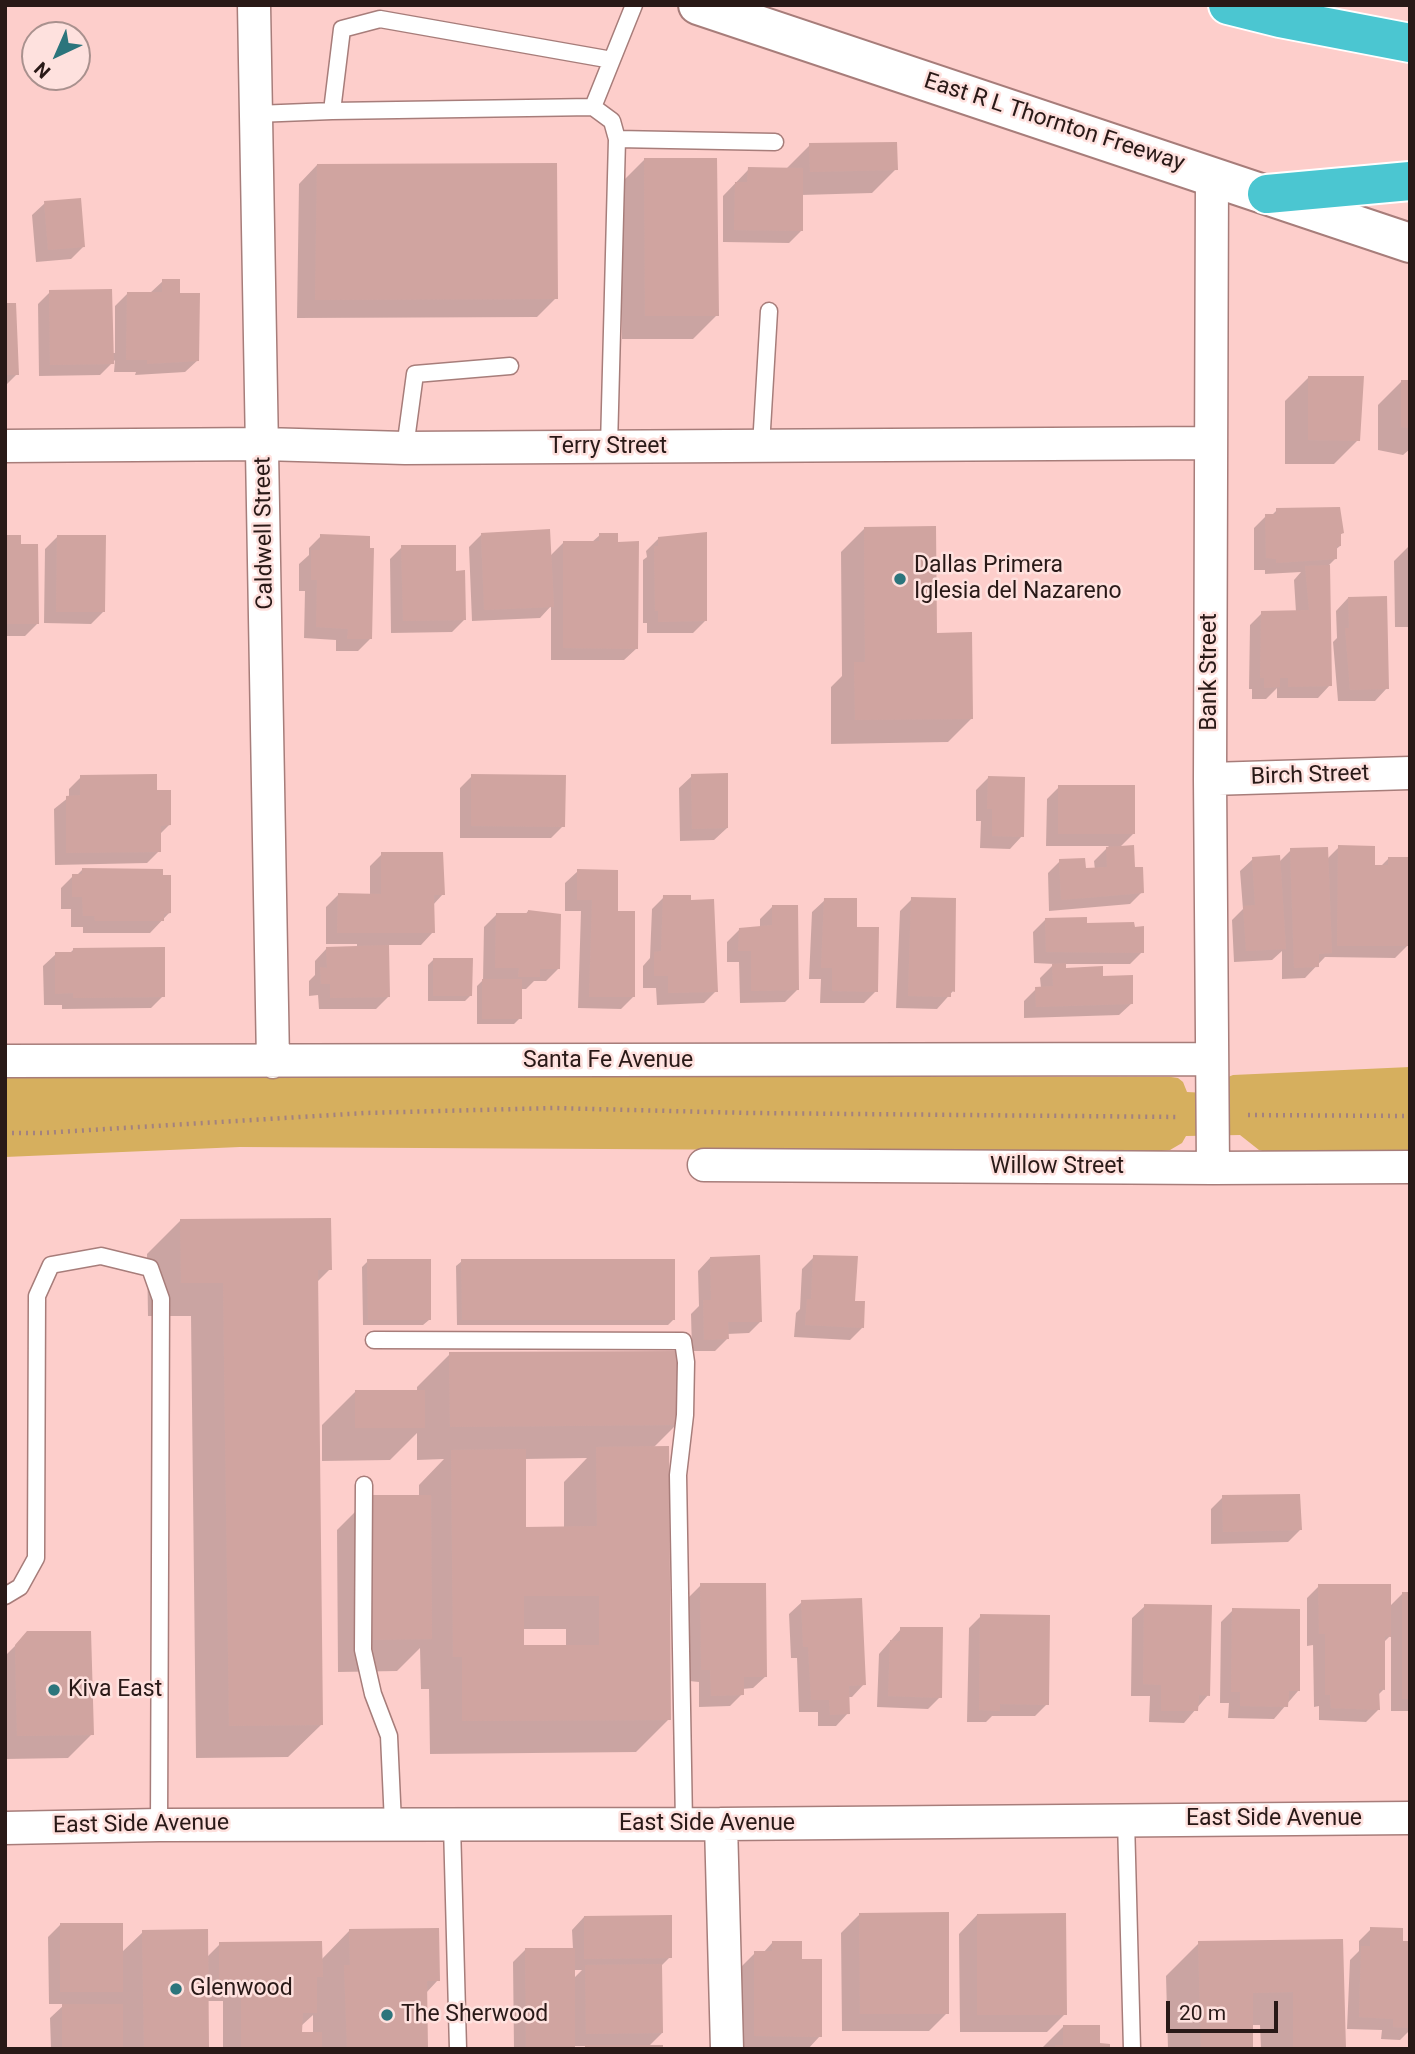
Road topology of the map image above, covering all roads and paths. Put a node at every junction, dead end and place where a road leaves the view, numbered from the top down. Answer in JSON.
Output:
{"nodes":[{"id":1,"x":254,"y":5,"type":"edge"},
{"id":2,"x":634,"y":5,"type":"edge"},
{"id":3,"x":698,"y":5,"type":"edge"},
{"id":4,"x":1228,"y":5,"type":"edge"},
{"id":5,"x":1410,"y":43,"type":"edge"},
{"id":6,"x":612,"y":60,"type":"junction"},
{"id":7,"x":593,"y":107,"type":"junction"},
{"id":8,"x":332,"y":111,"type":"junction"},
{"id":9,"x":256,"y":114,"type":"junction"},
{"id":10,"x":617,"y":139,"type":"junction"},
{"id":11,"x":775,"y":142,"type":"dead end"},
{"id":12,"x":1212,"y":176,"type":"junction"},
{"id":13,"x":1410,"y":181,"type":"edge"},
{"id":14,"x":1267,"y":194,"type":"junction"},
{"id":15,"x":1410,"y":243,"type":"edge"},
{"id":16,"x":769,"y":311,"type":"dead end"},
{"id":17,"x":510,"y":366,"type":"dead end"},
{"id":18,"x":1211,"y":443,"type":"junction"},
{"id":19,"x":263,"y":444,"type":"junction"},
{"id":20,"x":5,"y":446,"type":"edge"},
{"id":21,"x":610,"y":446,"type":"junction"},
{"id":22,"x":761,"y":446,"type":"junction"},
{"id":23,"x":405,"y":448,"type":"junction"},
{"id":24,"x":1410,"y":773,"type":"edge"},
{"id":25,"x":1210,"y":779,"type":"junction"},
{"id":26,"x":1211,"y":1059,"type":"junction"},
{"id":27,"x":5,"y":1061,"type":"edge"},
{"id":28,"x":273,"y":1062,"type":"junction"},
{"id":29,"x":1244,"y":1115,"type":"dead end"},
{"id":30,"x":1183,"y":1116,"type":"dead end"},
{"id":31,"x":1410,"y":1116,"type":"edge"},
{"id":32,"x":5,"y":1133,"type":"edge"},
{"id":33,"x":704,"y":1165,"type":"dead end"},
{"id":34,"x":1410,"y":1167,"type":"edge"},
{"id":35,"x":1213,"y":1168,"type":"junction"},
{"id":36,"x":374,"y":1340,"type":"dead end"},
{"id":37,"x":363,"y":1485,"type":"dead end"},
{"id":38,"x":5,"y":1597,"type":"edge"},
{"id":39,"x":1410,"y":1818,"type":"edge"},
{"id":40,"x":1126,"y":1819,"type":"junction"},
{"id":41,"x":393,"y":1823,"type":"junction"},
{"id":42,"x":684,"y":1824,"type":"junction"},
{"id":43,"x":721,"y":1824,"type":"junction"},
{"id":44,"x":159,"y":1825,"type":"junction"},
{"id":45,"x":452,"y":1825,"type":"junction"},
{"id":46,"x":5,"y":1828,"type":"edge"},
{"id":47,"x":458,"y":2049,"type":"edge"},
{"id":48,"x":727,"y":2049,"type":"edge"},
{"id":49,"x":1132,"y":2049,"type":"edge"}],
"edges":[{"from":1,"to":9,"type":"street","name":"Caldwell Street"},
{"from":2,"to":6,"type":"lane"},
{"from":3,"to":12,"type":"main road","name":"East R L Thornton Freeway"},
{"from":4,"to":5,"type":"highway"},
{"from":6,"to":7,"type":"lane"},
{"from":6,"to":8,"type":"lane"},
{"from":7,"to":8,"type":"lane"},
{"from":7,"to":10,"type":"lane"},
{"from":8,"to":9,"type":"lane"},
{"from":9,"to":19,"type":"street","name":"Caldwell Street"},
{"from":10,"to":11,"type":"lane"},
{"from":10,"to":21,"type":"lane"},
{"from":12,"to":14,"type":"main road","name":"East R L Thornton Freeway"},
{"from":12,"to":18,"type":"street","name":"Bank Street"},
{"from":13,"to":14,"type":"highway"},
{"from":14,"to":15,"type":"main road","name":"East R L Thornton Freeway"},
{"from":16,"to":22,"type":"lane"},
{"from":17,"to":23,"type":"lane"},
{"from":18,"to":22,"type":"street","name":"Terry Street"},
{"from":18,"to":25,"type":"street","name":"Bank Street"},
{"from":19,"to":20,"type":"street","name":"Terry Street"},
{"from":19,"to":23,"type":"street","name":"Terry Street"},
{"from":19,"to":28,"type":"street","name":"Caldwell Street"},
{"from":21,"to":22,"type":"street","name":"Terry Street"},
{"from":21,"to":23,"type":"street","name":"Terry Street"},
{"from":24,"to":25,"type":"street","name":"Birch Street"},
{"from":25,"to":26,"type":"street","name":"Bank Street"},
{"from":26,"to":28,"type":"street","name":"Santa Fe Avenue"},
{"from":26,"to":35,"type":"street","name":"Bank Street"},
{"from":27,"to":28,"type":"street","name":"Santa Fe Avenue"},
{"from":29,"to":31,"type":"path"},
{"from":30,"to":32,"type":"path"},
{"from":33,"to":35,"type":"street","name":"Willow Street"},
{"from":34,"to":35,"type":"street","name":"Willow Street"},
{"from":36,"to":42,"type":"lane"},
{"from":37,"to":41,"type":"lane"},
{"from":38,"to":44,"type":"lane"},
{"from":39,"to":40,"type":"street","name":"East Side Avenue"},
{"from":40,"to":43,"type":"street","name":"East Side Avenue"},
{"from":40,"to":49,"type":"lane"},
{"from":41,"to":44,"type":"street","name":"East Side Avenue"},
{"from":41,"to":45,"type":"street","name":"East Side Avenue"},
{"from":42,"to":43,"type":"street","name":"East Side Avenue"},
{"from":42,"to":45,"type":"street","name":"East Side Avenue"},
{"from":43,"to":48,"type":"street"},
{"from":44,"to":46,"type":"street","name":"East Side Avenue"},
{"from":45,"to":47,"type":"lane"}]}
